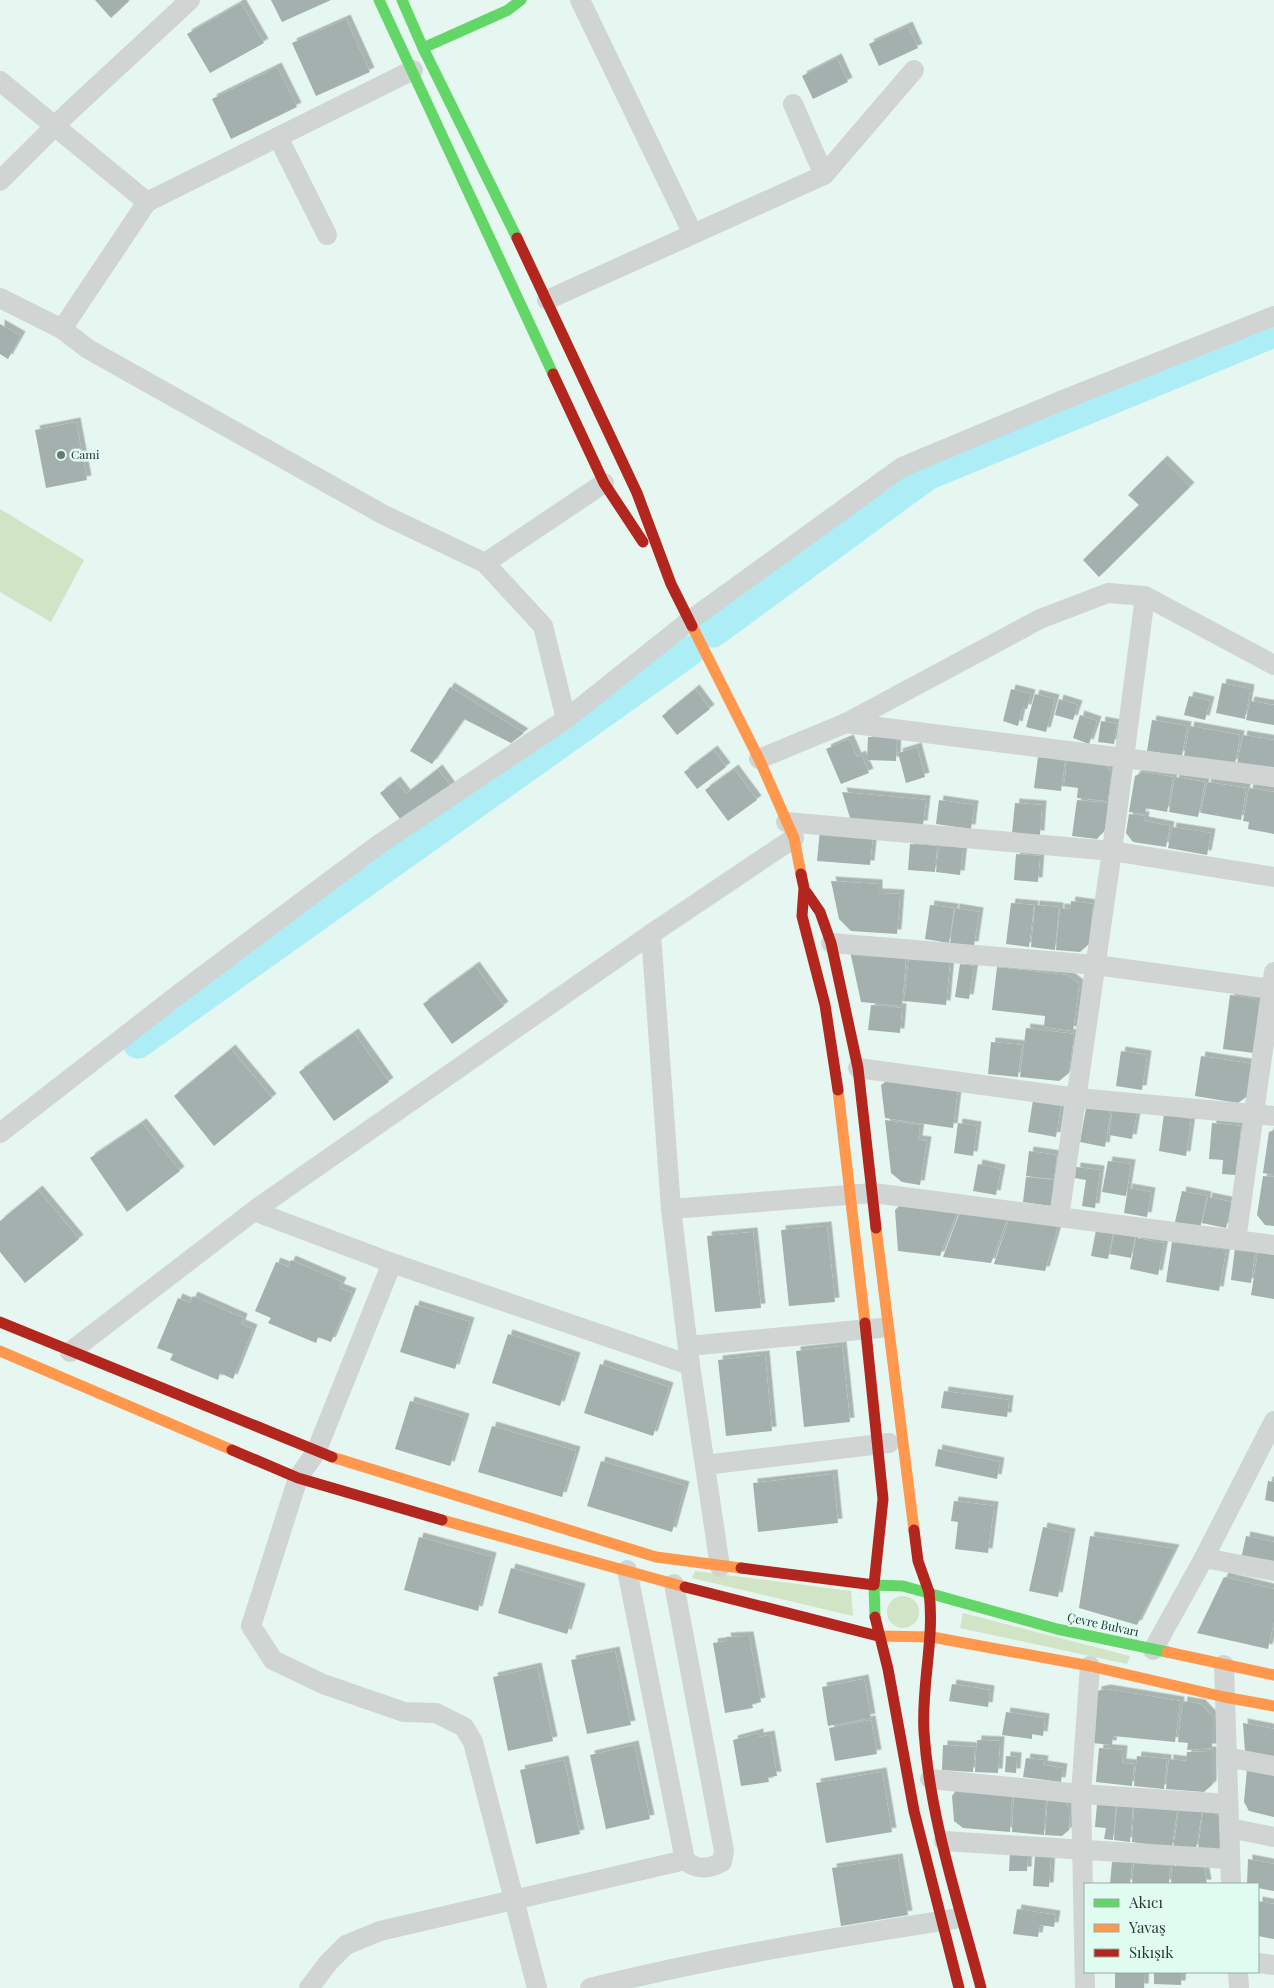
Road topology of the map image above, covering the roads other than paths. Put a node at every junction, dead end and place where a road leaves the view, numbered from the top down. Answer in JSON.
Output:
{"nodes":[{"id":1,"x":190,"y":0,"type":"edge"},
{"id":2,"x":379,"y":0,"type":"edge"},
{"id":3,"x":402,"y":0,"type":"edge"},
{"id":4,"x":521,"y":0,"type":"edge"},
{"id":5,"x":580,"y":0,"type":"edge"},
{"id":6,"x":423,"y":48,"type":"junction"},
{"id":7,"x":413,"y":70,"type":"junction"},
{"id":8,"x":914,"y":70,"type":"dead end"},
{"id":9,"x":0,"y":81,"type":"edge"},
{"id":10,"x":794,"y":104,"type":"dead end"},
{"id":11,"x":54,"y":128,"type":"junction"},
{"id":12,"x":278,"y":137,"type":"junction"},
{"id":13,"x":824,"y":175,"type":"junction"},
{"id":14,"x":0,"y":181,"type":"edge"},
{"id":15,"x":146,"y":202,"type":"junction"},
{"id":16,"x":693,"y":234,"type":"junction"},
{"id":17,"x":327,"y":235,"type":"dead end"},
{"id":18,"x":0,"y":298,"type":"edge"},
{"id":19,"x":547,"y":300,"type":"junction"},
{"id":20,"x":1274,"y":316,"type":"edge"},
{"id":21,"x":62,"y":329,"type":"junction"},
{"id":22,"x":604,"y":483,"type":"junction"},
{"id":23,"x":485,"y":563,"type":"junction"},
{"id":24,"x":671,"y":584,"type":"junction"},
{"id":25,"x":1145,"y":596,"type":"junction"},
{"id":26,"x":689,"y":621,"type":"junction"},
{"id":27,"x":1274,"y":665,"type":"edge"},
{"id":28,"x":566,"y":719,"type":"junction"},
{"id":29,"x":846,"y":724,"type":"junction"},
{"id":30,"x":1124,"y":757,"type":"junction"},
{"id":31,"x":759,"y":759,"type":"junction"},
{"id":32,"x":1274,"y":777,"type":"edge"},
{"id":33,"x":790,"y":830,"type":"junction"},
{"id":34,"x":1112,"y":851,"type":"junction"},
{"id":35,"x":1274,"y":877,"type":"edge"},
{"id":36,"x":804,"y":888,"type":"junction"},
{"id":37,"x":651,"y":934,"type":"junction"},
{"id":38,"x":832,"y":943,"type":"junction"},
{"id":39,"x":1096,"y":965,"type":"junction"},
{"id":40,"x":1273,"y":981,"type":"edge"},
{"id":41,"x":858,"y":1068,"type":"junction"},
{"id":42,"x":1077,"y":1098,"type":"junction"},
{"id":43,"x":1254,"y":1114,"type":"junction"},
{"id":44,"x":1274,"y":1116,"type":"edge"},
{"id":45,"x":0,"y":1133,"type":"edge"},
{"id":46,"x":873,"y":1193,"type":"junction"},
{"id":47,"x":850,"y":1195,"type":"junction"},
{"id":48,"x":671,"y":1209,"type":"junction"},
{"id":49,"x":254,"y":1211,"type":"junction"},
{"id":50,"x":1060,"y":1217,"type":"junction"},
{"id":51,"x":1236,"y":1240,"type":"junction"},
{"id":52,"x":1274,"y":1245,"type":"edge"},
{"id":53,"x":392,"y":1263,"type":"junction"},
{"id":54,"x":0,"y":1322,"type":"edge"},
{"id":55,"x":888,"y":1328,"type":"junction"},
{"id":56,"x":866,"y":1330,"type":"junction"},
{"id":57,"x":0,"y":1351,"type":"edge"},
{"id":58,"x":70,"y":1352,"type":"junction"},
{"id":59,"x":689,"y":1356,"type":"junction"},
{"id":60,"x":1273,"y":1426,"type":"edge"},
{"id":61,"x":901,"y":1442,"type":"junction"},
{"id":62,"x":877,"y":1444,"type":"junction"},
{"id":63,"x":316,"y":1452,"type":"junction"},
{"id":64,"x":705,"y":1465,"type":"junction"},
{"id":65,"x":298,"y":1478,"type":"junction"},
{"id":66,"x":1204,"y":1558,"type":"junction"},
{"id":67,"x":720,"y":1567,"type":"junction"},
{"id":68,"x":627,"y":1570,"type":"junction"},
{"id":69,"x":1274,"y":1571,"type":"edge"},
{"id":70,"x":674,"y":1584,"type":"junction"},
{"id":71,"x":874,"y":1585,"type":"junction"},
{"id":72,"x":929,"y":1592,"type":"junction"},
{"id":73,"x":878,"y":1636,"type":"junction"},
{"id":74,"x":932,"y":1637,"type":"junction"},
{"id":75,"x":1153,"y":1650,"type":"junction"},
{"id":76,"x":1224,"y":1665,"type":"junction"},
{"id":77,"x":1090,"y":1666,"type":"junction"},
{"id":78,"x":1274,"y":1674,"type":"edge"},
{"id":79,"x":1224,"y":1697,"type":"junction"},
{"id":80,"x":1274,"y":1706,"type":"edge"},
{"id":81,"x":1226,"y":1756,"type":"junction"},
{"id":82,"x":1274,"y":1766,"type":"edge"},
{"id":83,"x":930,"y":1779,"type":"junction"},
{"id":84,"x":1080,"y":1794,"type":"junction"},
{"id":85,"x":1228,"y":1804,"type":"junction"},
{"id":86,"x":1229,"y":1828,"type":"junction"},
{"id":87,"x":1274,"y":1837,"type":"edge"},
{"id":88,"x":944,"y":1841,"type":"junction"},
{"id":89,"x":1081,"y":1849,"type":"junction"},
{"id":90,"x":1229,"y":1859,"type":"junction"},
{"id":91,"x":685,"y":1860,"type":"junction"},
{"id":92,"x":1231,"y":1883,"type":"edge"},
{"id":93,"x":514,"y":1900,"type":"junction"},
{"id":94,"x":963,"y":1918,"type":"junction"},
{"id":95,"x":942,"y":1921,"type":"junction"},
{"id":96,"x":1259,"y":1963,"type":"edge"},
{"id":97,"x":1274,"y":1965,"type":"edge"},
{"id":98,"x":1238,"y":1973,"type":"edge"},
{"id":99,"x":309,"y":1988,"type":"edge"},
{"id":100,"x":537,"y":1988,"type":"edge"},
{"id":101,"x":590,"y":1988,"type":"edge"},
{"id":102,"x":959,"y":1988,"type":"edge"},
{"id":103,"x":981,"y":1988,"type":"edge"},
{"id":104,"x":1084,"y":1988,"type":"edge"},
{"id":105,"x":1239,"y":1988,"type":"edge"}],
"edges":[{"from":1,"to":11,"type":"street"},
{"from":2,"to":7,"type":"main road"},
{"from":3,"to":6,"type":"main road"},
{"from":4,"to":6,"type":"main road"},
{"from":5,"to":16,"type":"street"},
{"from":6,"to":19,"type":"main road"},
{"from":7,"to":12,"type":"street"},
{"from":7,"to":22,"type":"main road"},
{"from":8,"to":13,"type":"street"},
{"from":9,"to":11,"type":"street"},
{"from":10,"to":13,"type":"street"},
{"from":11,"to":14,"type":"street"},
{"from":11,"to":15,"type":"street"},
{"from":12,"to":15,"type":"street"},
{"from":12,"to":17,"type":"street"},
{"from":13,"to":16,"type":"street"},
{"from":15,"to":21,"type":"street"},
{"from":16,"to":19,"type":"street"},
{"from":18,"to":21,"type":"street"},
{"from":19,"to":24,"type":"main road"},
{"from":20,"to":26,"type":"street"},
{"from":21,"to":23,"type":"street"},
{"from":22,"to":23,"type":"street"},
{"from":22,"to":24,"type":"main road"},
{"from":23,"to":28,"type":"street"},
{"from":24,"to":26,"type":"main road"},
{"from":25,"to":27,"type":"street"},
{"from":25,"to":29,"type":"street"},
{"from":25,"to":30,"type":"street"},
{"from":26,"to":28,"type":"street"},
{"from":26,"to":31,"type":"main road"},
{"from":28,"to":45,"type":"street"},
{"from":29,"to":30,"type":"street"},
{"from":29,"to":31,"type":"street"},
{"from":30,"to":32,"type":"street"},
{"from":30,"to":34,"type":"street"},
{"from":31,"to":33,"type":"main road"},
{"from":33,"to":34,"type":"street"},
{"from":33,"to":36,"type":"main road"},
{"from":33,"to":37,"type":"street"},
{"from":34,"to":35,"type":"street"},
{"from":34,"to":39,"type":"street"},
{"from":36,"to":38,"type":"main road"},
{"from":36,"to":47,"type":"main road"},
{"from":37,"to":48,"type":"street"},
{"from":37,"to":49,"type":"street"},
{"from":38,"to":39,"type":"street"},
{"from":38,"to":41,"type":"main road"},
{"from":39,"to":40,"type":"street"},
{"from":39,"to":42,"type":"street"},
{"from":40,"to":43,"type":"street"},
{"from":41,"to":42,"type":"street"},
{"from":41,"to":46,"type":"main road"},
{"from":42,"to":43,"type":"street"},
{"from":42,"to":50,"type":"street"},
{"from":43,"to":44,"type":"street"},
{"from":43,"to":51,"type":"street"},
{"from":46,"to":47,"type":"street"},
{"from":46,"to":50,"type":"street"},
{"from":46,"to":55,"type":"main road"},
{"from":47,"to":48,"type":"street"},
{"from":47,"to":56,"type":"main road"},
{"from":48,"to":59,"type":"street"},
{"from":49,"to":53,"type":"street"},
{"from":49,"to":58,"type":"street"},
{"from":50,"to":51,"type":"street"},
{"from":51,"to":52,"type":"street"},
{"from":53,"to":59,"type":"street"},
{"from":53,"to":63,"type":"street"},
{"from":54,"to":58,"type":"main road","name":"Çevre Bulvarı"},
{"from":55,"to":56,"type":"street"},
{"from":55,"to":61,"type":"main road"},
{"from":56,"to":59,"type":"street"},
{"from":56,"to":62,"type":"main road"},
{"from":57,"to":65,"type":"main road"},
{"from":58,"to":63,"type":"main road","name":"Çevre Bulvarı"},
{"from":59,"to":64,"type":"street"},
{"from":60,"to":66,"type":"street"},
{"from":61,"to":62,"type":"street"},
{"from":61,"to":72,"type":"main road"},
{"from":62,"to":64,"type":"street"},
{"from":62,"to":71,"type":"main road"},
{"from":63,"to":65,"type":"street"},
{"from":63,"to":67,"type":"main road","name":"Çevre Bulvarı"},
{"from":64,"to":67,"type":"street"},
{"from":65,"to":68,"type":"main road"},
{"from":65,"to":93,"type":"street"},
{"from":66,"to":69,"type":"street"},
{"from":66,"to":75,"type":"street"},
{"from":67,"to":71,"type":"main road","name":"Çevre Bulvarı"},
{"from":68,"to":70,"type":"main road"},
{"from":68,"to":91,"type":"street"},
{"from":70,"to":73,"type":"main road"},
{"from":70,"to":91,"type":"street"},
{"from":71,"to":72,"type":"main road","name":"Çevre Bulvarı"},
{"from":71,"to":73,"type":"main road"},
{"from":72,"to":74,"type":"main road"},
{"from":72,"to":75,"type":"main road","name":"Çevre Bulvarı"},
{"from":73,"to":74,"type":"main road"},
{"from":73,"to":95,"type":"main road"},
{"from":74,"to":77,"type":"main road"},
{"from":74,"to":83,"type":"main road"},
{"from":75,"to":76,"type":"main road","name":"Çevre Bulvarı"},
{"from":76,"to":78,"type":"main road","name":"Çevre Bulvarı"},
{"from":76,"to":79,"type":"street"},
{"from":77,"to":79,"type":"main road"},
{"from":77,"to":84,"type":"street"},
{"from":79,"to":80,"type":"main road"},
{"from":79,"to":81,"type":"street"},
{"from":81,"to":82,"type":"street"},
{"from":81,"to":85,"type":"street"},
{"from":83,"to":84,"type":"street"},
{"from":83,"to":88,"type":"main road"},
{"from":84,"to":85,"type":"street"},
{"from":84,"to":89,"type":"street"},
{"from":85,"to":86,"type":"street"},
{"from":86,"to":87,"type":"street"},
{"from":86,"to":90,"type":"street"},
{"from":88,"to":89,"type":"street"},
{"from":88,"to":94,"type":"main road"},
{"from":89,"to":90,"type":"street"},
{"from":89,"to":104,"type":"street"},
{"from":90,"to":92,"type":"street"},
{"from":91,"to":93,"type":"street"},
{"from":93,"to":99,"type":"street"},
{"from":93,"to":100,"type":"street"},
{"from":94,"to":95,"type":"street"},
{"from":94,"to":103,"type":"main road"},
{"from":95,"to":101,"type":"street"},
{"from":95,"to":102,"type":"main road"},
{"from":96,"to":97,"type":"street"},
{"from":98,"to":105,"type":"street"}]}
